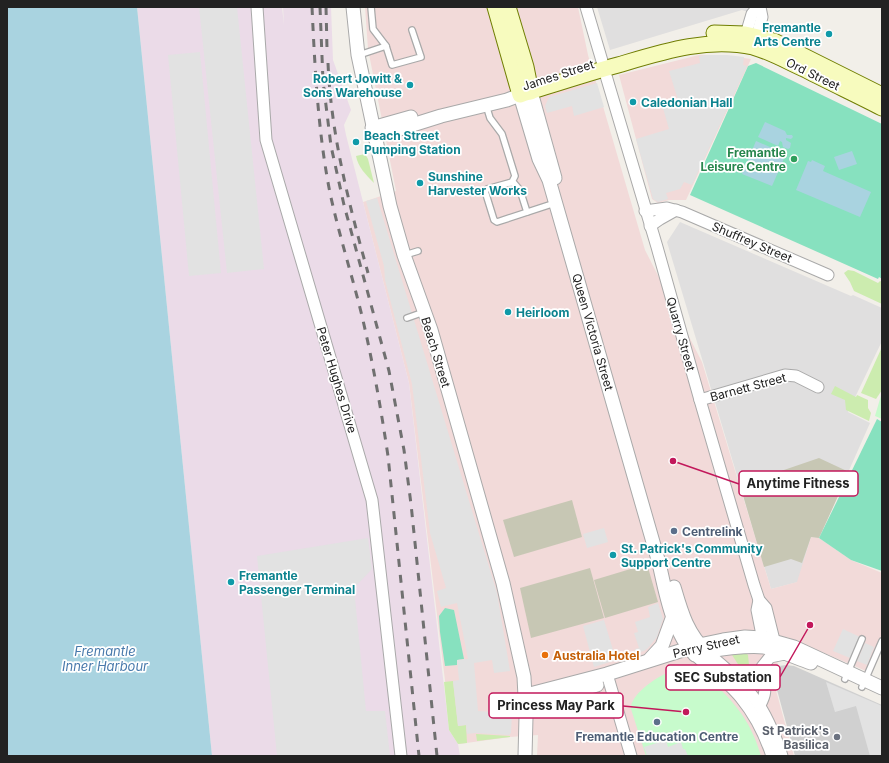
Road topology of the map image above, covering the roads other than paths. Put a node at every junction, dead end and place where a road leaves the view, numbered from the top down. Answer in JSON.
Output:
{"nodes":[{"id":1,"x":257,"y":7,"type":"edge"},
{"id":2,"x":353,"y":7,"type":"edge"},
{"id":3,"x":371,"y":7,"type":"edge"},
{"id":4,"x":495,"y":7,"type":"edge"},
{"id":5,"x":508,"y":7,"type":"edge"},
{"id":6,"x":586,"y":7,"type":"edge"},
{"id":7,"x":759,"y":7,"type":"edge"},
{"id":8,"x":412,"y":30,"type":"dead end"},
{"id":9,"x":750,"y":41,"type":"junction"},
{"id":10,"x":386,"y":46,"type":"junction"},
{"id":11,"x":358,"y":55,"type":"junction"},
{"id":12,"x":603,"y":65,"type":"junction"},
{"id":13,"x":524,"y":89,"type":"junction"},
{"id":14,"x":882,"y":95,"type":"edge"},
{"id":15,"x":486,"y":105,"type":"junction"},
{"id":16,"x":882,"y":108,"type":"edge"},
{"id":17,"x":374,"y":132,"type":"junction"},
{"id":18,"x":515,"y":176,"type":"junction"},
{"id":19,"x":510,"y":183,"type":"junction"},
{"id":20,"x":520,"y":190,"type":"junction"},
{"id":21,"x":555,"y":203,"type":"junction"},
{"id":22,"x":676,"y":210,"type":"junction"},
{"id":23,"x":646,"y":211,"type":"junction"},
{"id":24,"x":527,"y":212,"type":"junction"},
{"id":25,"x":650,"y":226,"type":"junction"},
{"id":26,"x":418,"y":251,"type":"dead end"},
{"id":27,"x":404,"y":255,"type":"junction"},
{"id":28,"x":828,"y":275,"type":"dead end"},
{"id":29,"x":424,"y":312,"type":"junction"},
{"id":30,"x":407,"y":318,"type":"dead end"},
{"id":31,"x":818,"y":387,"type":"dead end"},
{"id":32,"x":700,"y":400,"type":"junction"},
{"id":33,"x":673,"y":616,"type":"junction"},
{"id":34,"x":862,"y":639,"type":"dead end"},
{"id":35,"x":882,"y":641,"type":"edge"},
{"id":36,"x":772,"y":646,"type":"junction"},
{"id":37,"x":697,"y":650,"type":"junction"},
{"id":38,"x":649,"y":660,"type":"junction"},
{"id":39,"x":846,"y":676,"type":"junction"},
{"id":40,"x":608,"y":678,"type":"junction"},
{"id":41,"x":864,"y":684,"type":"junction"},
{"id":42,"x":882,"y":688,"type":"edge"},
{"id":43,"x":882,"y":696,"type":"edge"},
{"id":44,"x":526,"y":701,"type":"junction"},
{"id":45,"x":760,"y":705,"type":"junction"},
{"id":46,"x":401,"y":756,"type":"edge"},
{"id":47,"x":525,"y":756,"type":"edge"},
{"id":48,"x":631,"y":756,"type":"edge"},
{"id":49,"x":772,"y":756,"type":"edge"},
{"id":50,"x":782,"y":756,"type":"edge"}],
"edges":[{"from":1,"to":46,"type":"street","name":"Peter Hughes Drive"},
{"from":2,"to":11,"type":"street","name":"Beach Street"},
{"from":3,"to":10,"type":"lane"},
{"from":4,"to":13,"type":"main road","name":"Queen Victoria Street"},
{"from":5,"to":13,"type":"main road","name":"Queen Victoria Street"},
{"from":6,"to":12,"type":"street","name":"Quarry Street"},
{"from":7,"to":9,"type":"street"},
{"from":8,"to":10,"type":"lane"},
{"from":9,"to":12,"type":"main road","name":"James Street"},
{"from":9,"to":14,"type":"main road","name":"Ord Street"},
{"from":9,"to":16,"type":"main road","name":"Ord Street"},
{"from":10,"to":11,"type":"lane"},
{"from":11,"to":17,"type":"street","name":"Beach Street"},
{"from":12,"to":13,"type":"main road","name":"James Street"},
{"from":12,"to":23,"type":"street","name":"Quarry Street"},
{"from":13,"to":15,"type":"street","name":"James Street"},
{"from":13,"to":17,"type":"street","name":"James Street"},
{"from":13,"to":21,"type":"street","name":"Queen Victoria Street"},
{"from":13,"to":37,"type":"street","name":"Queen Victoria Street"},
{"from":15,"to":17,"type":"street","name":"James Street"},
{"from":15,"to":18,"type":"lane"},
{"from":17,"to":27,"type":"street","name":"Beach Street"},
{"from":18,"to":19,"type":"lane"},
{"from":18,"to":20,"type":"lane"},
{"from":19,"to":20,"type":"lane"},
{"from":19,"to":24,"type":"lane"},
{"from":20,"to":24,"type":"lane"},
{"from":21,"to":24,"type":"lane"},
{"from":21,"to":33,"type":"street","name":"Queen Victoria Street"},
{"from":22,"to":23,"type":"street","name":"Shuffrey Street"},
{"from":22,"to":25,"type":"street"},
{"from":22,"to":28,"type":"street","name":"Shuffrey Street"},
{"from":23,"to":25,"type":"street","name":"Quarry Street"},
{"from":25,"to":32,"type":"street","name":"Quarry Street"},
{"from":26,"to":27,"type":"lane"},
{"from":27,"to":29,"type":"street","name":"Beach Street"},
{"from":29,"to":30,"type":"lane"},
{"from":29,"to":44,"type":"street","name":"Beach Street"},
{"from":31,"to":32,"type":"street","name":"Barnett Street"},
{"from":32,"to":36,"type":"street","name":"Quarry Street"},
{"from":33,"to":37,"type":"street","name":"Queen Victoria Street"},
{"from":33,"to":38,"type":"street"},
{"from":34,"to":39,"type":"lane"},
{"from":35,"to":41,"type":"lane"},
{"from":36,"to":37,"type":"street","name":"Parry Street"},
{"from":36,"to":39,"type":"street","name":"Parry Street"},
{"from":36,"to":45,"type":"street"},
{"from":37,"to":38,"type":"street","name":"Parry Street"},
{"from":37,"to":40,"type":"street","name":"Parry Street"},
{"from":37,"to":45,"type":"street"},
{"from":37,"to":49,"type":"street"},
{"from":38,"to":40,"type":"street","name":"Parry Street"},
{"from":39,"to":41,"type":"street","name":"Parry Street"},
{"from":40,"to":44,"type":"street","name":"Parry Street"},
{"from":40,"to":48,"type":"street"},
{"from":41,"to":42,"type":"street","name":"Parry Street"},
{"from":41,"to":43,"type":"street","name":"Parry Street"},
{"from":44,"to":47,"type":"street","name":"Beach Street"},
{"from":45,"to":50,"type":"street"}]}
